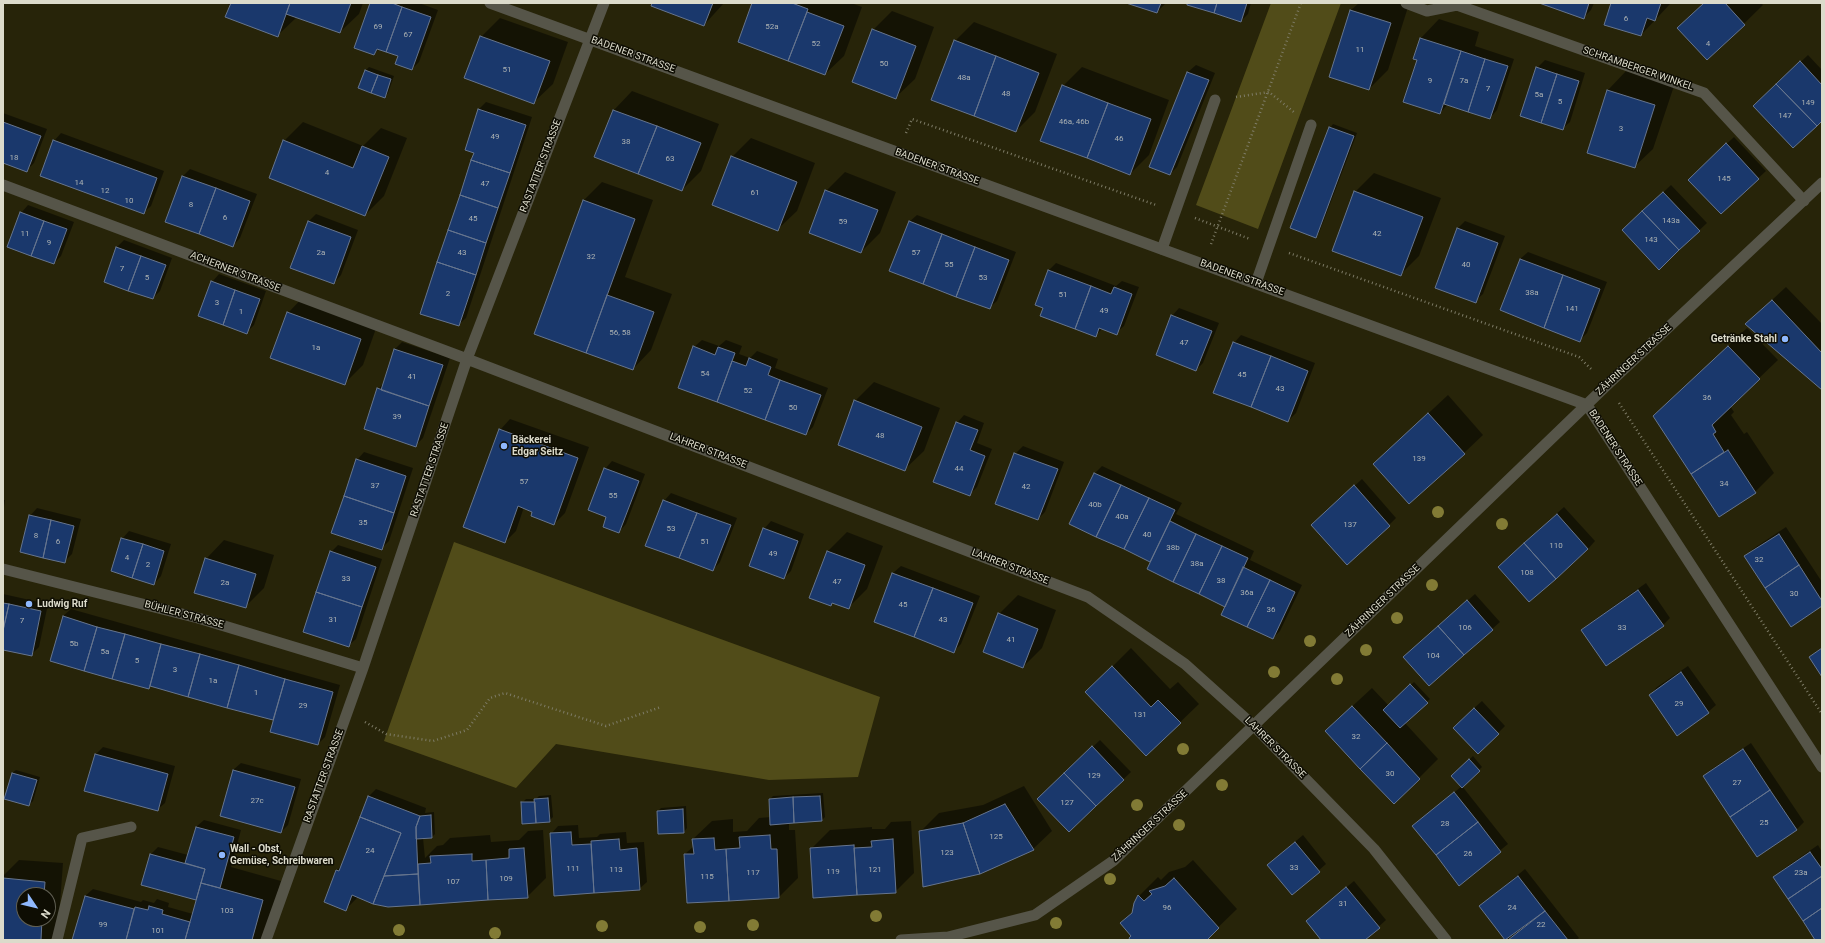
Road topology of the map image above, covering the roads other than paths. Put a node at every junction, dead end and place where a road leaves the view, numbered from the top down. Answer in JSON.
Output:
{"nodes":[{"id":1,"x":490,"y":3,"type":"edge"},
{"id":2,"x":604,"y":3,"type":"edge"},
{"id":3,"x":1406,"y":3,"type":"edge"},
{"id":4,"x":1457,"y":4,"type":"edge"},
{"id":5,"x":590,"y":40,"type":"junction"},
{"id":6,"x":1215,"y":100,"type":"road end"},
{"id":7,"x":1311,"y":125,"type":"road end"},
{"id":8,"x":1822,"y":183,"type":"edge"},
{"id":9,"x":3,"y":185,"type":"edge"},
{"id":10,"x":1804,"y":201,"type":"junction"},
{"id":11,"x":1162,"y":249,"type":"junction"},
{"id":12,"x":1256,"y":283,"type":"junction"},
{"id":13,"x":467,"y":359,"type":"junction"},
{"id":14,"x":1587,"y":405,"type":"junction"},
{"id":15,"x":3,"y":569,"type":"edge"},
{"id":16,"x":363,"y":668,"type":"junction"},
{"id":17,"x":1254,"y":726,"type":"junction"},
{"id":18,"x":1822,"y":767,"type":"edge"},
{"id":19,"x":131,"y":827,"type":"dead end"},
{"id":20,"x":949,"y":938,"type":"edge"},
{"id":21,"x":57,"y":940,"type":"edge"},
{"id":22,"x":266,"y":940,"type":"edge"},
{"id":23,"x":901,"y":940,"type":"edge"},
{"id":24,"x":1446,"y":940,"type":"edge"}],
"edges":[{"from":1,"to":5,"type":"street","name":"BADENER STRASSE"},
{"from":2,"to":5,"type":"street","name":"RASTATTER STRASSE"},
{"from":3,"to":4,"type":"street","name":"SCHRAMBERGER WINKEL"},
{"from":4,"to":10,"type":"street","name":"SCHRAMBERGER WINKEL"},
{"from":5,"to":11,"type":"street","name":"BADENER STRASSE"},
{"from":5,"to":13,"type":"street","name":"RASTATTER STRASSE"},
{"from":6,"to":11,"type":"street"},
{"from":7,"to":12,"type":"street"},
{"from":8,"to":10,"type":"street","name":"ZÄHRINGER STRASSE"},
{"from":9,"to":13,"type":"street","name":"ACHERNER STRASSE"},
{"from":10,"to":14,"type":"street","name":"ZÄHRINGER STRASSE"},
{"from":11,"to":12,"type":"street","name":"BADENER STRASSE"},
{"from":12,"to":14,"type":"street","name":"BADENER STRASSE"},
{"from":13,"to":16,"type":"street","name":"RASTATTER STRASSE"},
{"from":13,"to":17,"type":"street","name":"LAHRER STRASSE"},
{"from":14,"to":17,"type":"street","name":"ZÄHRINGER STRASSE"},
{"from":14,"to":18,"type":"street","name":"BADENER STRASSE"},
{"from":15,"to":16,"type":"street","name":"BÜHLER STRASSE"},
{"from":16,"to":22,"type":"street","name":"RASTATTER STRASSE"},
{"from":17,"to":20,"type":"street","name":"ZÄHRINGER STRASSE"},
{"from":17,"to":24,"type":"street","name":"LAHRER STRASSE"},
{"from":19,"to":21,"type":"street"},
{"from":20,"to":23,"type":"street","name":"ZÄHRINGER STRASSE"}]}
